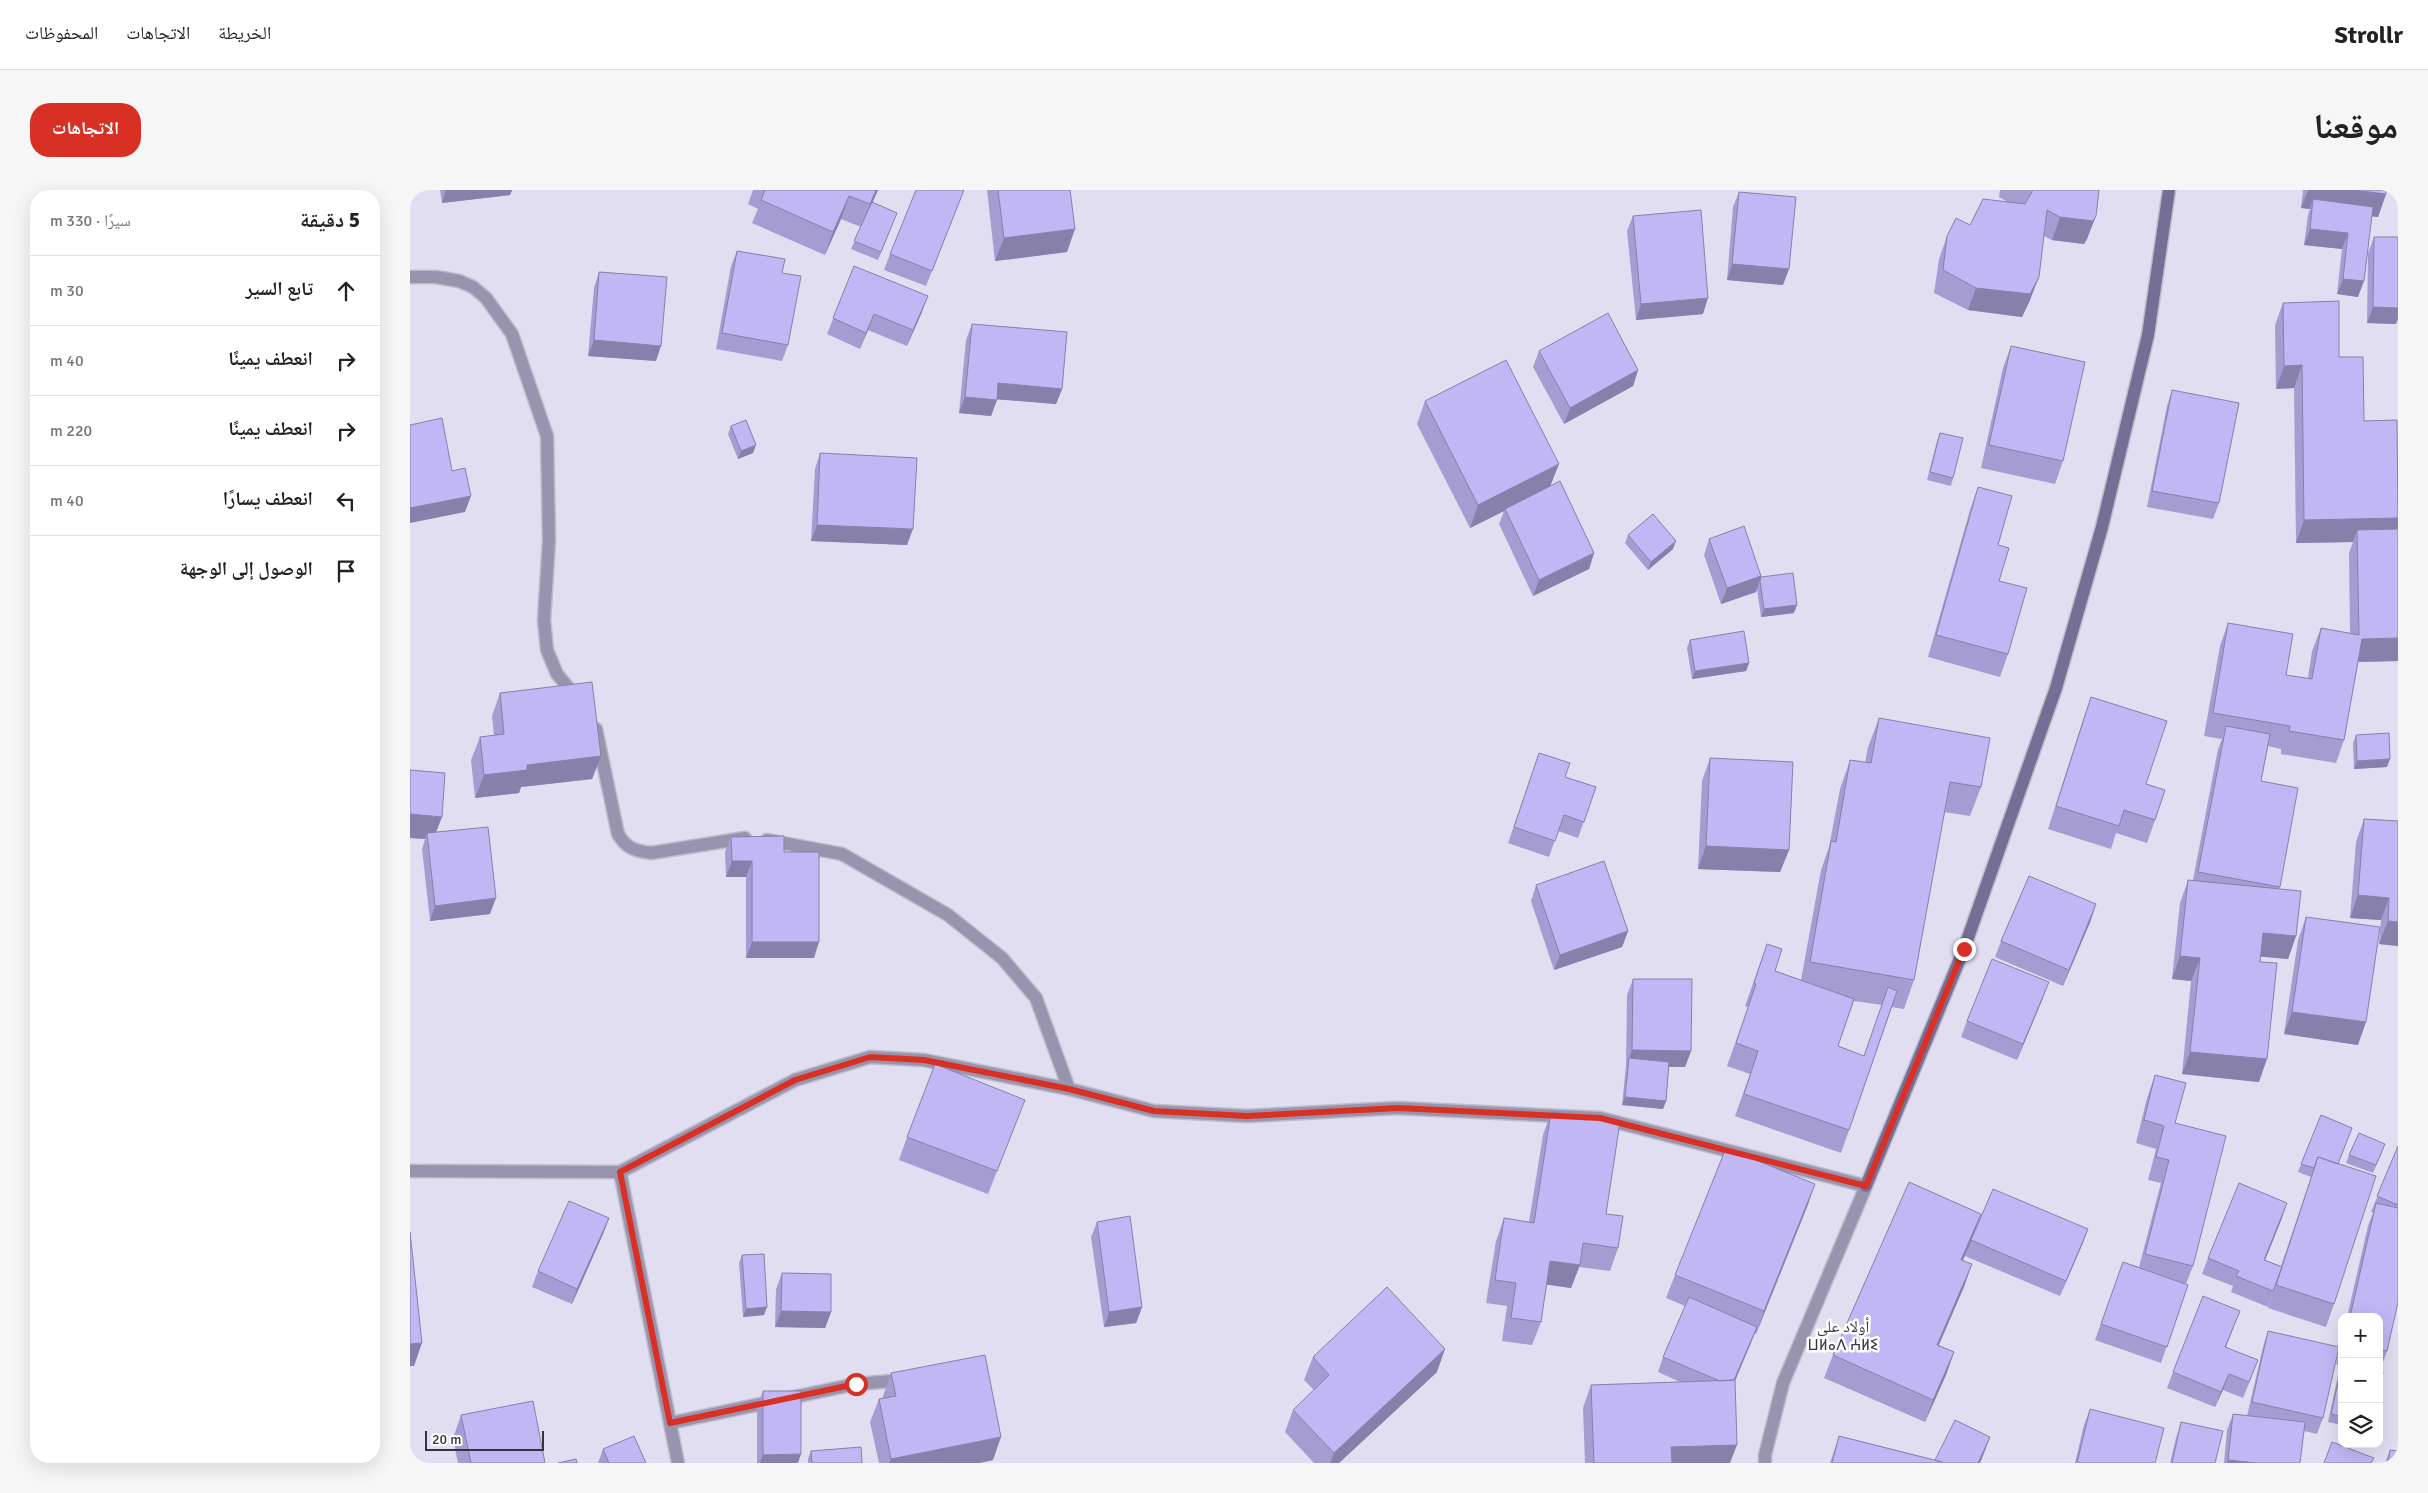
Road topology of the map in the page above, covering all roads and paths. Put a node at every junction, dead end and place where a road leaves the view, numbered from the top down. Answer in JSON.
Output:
{"nodes":[{"id":1,"x":2169,"y":190,"type":"edge"},
{"id":2,"x":410,"y":277,"type":"edge"},
{"id":3,"x":1069,"y":1089,"type":"junction"},
{"id":4,"x":410,"y":1171,"type":"edge"},
{"id":5,"x":620,"y":1172,"type":"junction"},
{"id":6,"x":1866,"y":1186,"type":"junction"},
{"id":7,"x":919,"y":1379,"type":"edge"},
{"id":8,"x":670,"y":1423,"type":"junction"},
{"id":9,"x":678,"y":1463,"type":"edge"},
{"id":10,"x":1765,"y":1463,"type":"edge"}],
"edges":[{"from":1,"to":6,"type":"street"},
{"from":2,"to":3,"type":"street"},
{"from":3,"to":5,"type":"street"},
{"from":3,"to":6,"type":"street"},
{"from":4,"to":5,"type":"street"},
{"from":5,"to":8,"type":"street"},
{"from":6,"to":10,"type":"street"},
{"from":7,"to":8,"type":"street"},
{"from":8,"to":9,"type":"street"}]}
